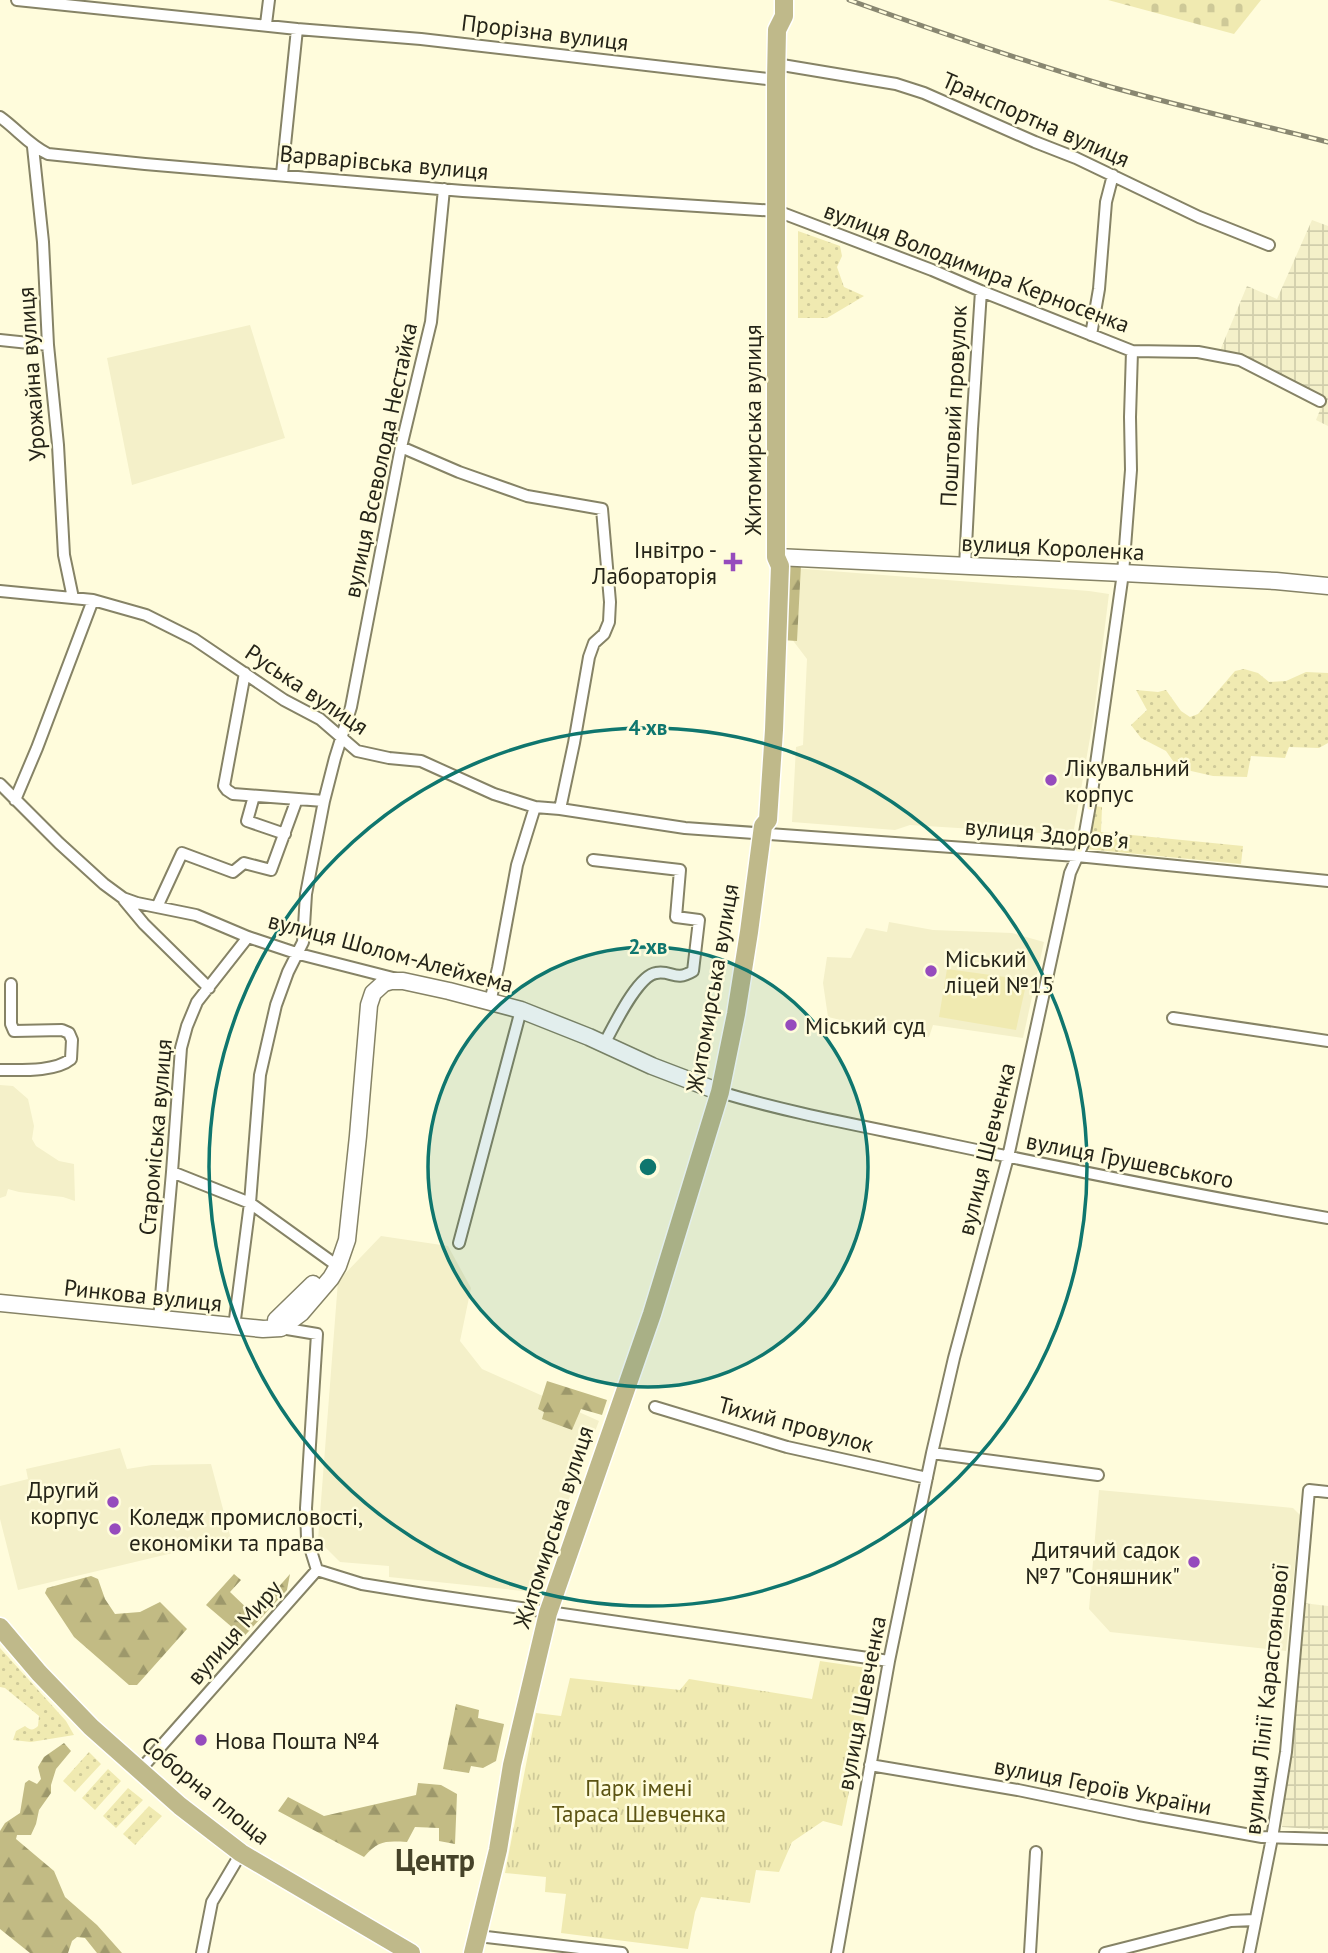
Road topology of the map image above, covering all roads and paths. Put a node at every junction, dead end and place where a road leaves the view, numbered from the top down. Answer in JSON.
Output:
{"nodes":[{"id":1,"x":17,"y":0,"type":"edge"},
{"id":2,"x":269,"y":0,"type":"edge"},
{"id":3,"x":772,"y":0,"type":"edge"},
{"id":4,"x":784,"y":0,"type":"edge"},
{"id":5,"x":266,"y":24,"type":"junction"},
{"id":6,"x":297,"y":29,"type":"junction"},
{"id":7,"x":777,"y":30,"type":"junction"},
{"id":8,"x":776,"y":72,"type":"junction"},
{"id":9,"x":0,"y":117,"type":"edge"},
{"id":10,"x":33,"y":147,"type":"junction"},
{"id":11,"x":282,"y":174,"type":"junction"},
{"id":12,"x":1113,"y":175,"type":"junction"},
{"id":13,"x":444,"y":189,"type":"junction"},
{"id":14,"x":777,"y":211,"type":"junction"},
{"id":15,"x":1269,"y":245,"type":"dead end"},
{"id":16,"x":981,"y":291,"type":"junction"},
{"id":17,"x":1091,"y":335,"type":"junction"},
{"id":18,"x":0,"y":340,"type":"edge"},
{"id":19,"x":48,"y":345,"type":"junction"},
{"id":20,"x":1132,"y":351,"type":"junction"},
{"id":21,"x":1320,"y":401,"type":"dead end"},
{"id":22,"x":401,"y":447,"type":"junction"},
{"id":23,"x":776,"y":557,"type":"junction"},
{"id":24,"x":965,"y":566,"type":"junction"},
{"id":25,"x":1123,"y":573,"type":"junction"},
{"id":26,"x":1328,"y":586,"type":"edge"},
{"id":27,"x":0,"y":591,"type":"edge"},
{"id":28,"x":74,"y":598,"type":"junction"},
{"id":29,"x":93,"y":600,"type":"junction"},
{"id":30,"x":245,"y":673,"type":"junction"},
{"id":31,"x":341,"y":737,"type":"junction"},
{"id":32,"x":1,"y":787,"type":"edge"},
{"id":33,"x":254,"y":796,"type":"junction"},
{"id":34,"x":297,"y":799,"type":"junction"},
{"id":35,"x":15,"y":800,"type":"junction"},
{"id":36,"x":324,"y":801,"type":"junction"},
{"id":37,"x":536,"y":807,"type":"junction"},
{"id":38,"x":560,"y":809,"type":"junction"},
{"id":39,"x":762,"y":830,"type":"junction"},
{"id":40,"x":285,"y":834,"type":"junction"},
{"id":41,"x":1077,"y":856,"type":"junction"},
{"id":42,"x":593,"y":860,"type":"dead end"},
{"id":43,"x":1328,"y":881,"type":"edge"},
{"id":44,"x":122,"y":898,"type":"junction"},
{"id":45,"x":157,"y":907,"type":"junction"},
{"id":46,"x":248,"y":937,"type":"junction"},
{"id":47,"x":299,"y":954,"type":"junction"},
{"id":48,"x":403,"y":981,"type":"junction"},
{"id":49,"x":11,"y":984,"type":"dead end"},
{"id":50,"x":208,"y":988,"type":"junction"},
{"id":51,"x":490,"y":1002,"type":"junction"},
{"id":52,"x":521,"y":1010,"type":"junction"},
{"id":53,"x":1173,"y":1018,"type":"dead end"},
{"id":54,"x":1328,"y":1041,"type":"edge"},
{"id":55,"x":604,"y":1044,"type":"junction"},
{"id":56,"x":0,"y":1070,"type":"edge"},
{"id":57,"x":720,"y":1091,"type":"junction"},
{"id":58,"x":1008,"y":1157,"type":"junction"},
{"id":59,"x":172,"y":1172,"type":"junction"},
{"id":60,"x":250,"y":1203,"type":"junction"},
{"id":61,"x":1328,"y":1218,"type":"edge"},
{"id":62,"x":459,"y":1243,"type":"dead end"},
{"id":63,"x":343,"y":1249,"type":"junction"},
{"id":64,"x":332,"y":1262,"type":"junction"},
{"id":65,"x":0,"y":1303,"type":"edge"},
{"id":66,"x":159,"y":1319,"type":"junction"},
{"id":67,"x":234,"y":1327,"type":"junction"},
{"id":68,"x":281,"y":1328,"type":"junction"},
{"id":69,"x":263,"y":1329,"type":"junction"},
{"id":70,"x":655,"y":1407,"type":"dead end"},
{"id":71,"x":932,"y":1453,"type":"junction"},
{"id":72,"x":1098,"y":1475,"type":"dead end"},
{"id":73,"x":927,"y":1478,"type":"junction"},
{"id":74,"x":1328,"y":1492,"type":"edge"},
{"id":75,"x":317,"y":1570,"type":"junction"},
{"id":76,"x":548,"y":1613,"type":"junction"},
{"id":77,"x":0,"y":1627,"type":"edge"},
{"id":78,"x":889,"y":1661,"type":"junction"},
{"id":79,"x":870,"y":1765,"type":"junction"},
{"id":80,"x":140,"y":1770,"type":"junction"},
{"id":81,"x":1272,"y":1838,"type":"junction"},
{"id":82,"x":1328,"y":1839,"type":"edge"},
{"id":83,"x":1036,"y":1852,"type":"dead end"},
{"id":84,"x":241,"y":1853,"type":"junction"},
{"id":85,"x":1255,"y":1920,"type":"junction"},
{"id":86,"x":475,"y":1944,"type":"edge"},
{"id":87,"x":202,"y":1953,"type":"edge"},
{"id":88,"x":411,"y":1953,"type":"edge"},
{"id":89,"x":622,"y":1953,"type":"edge"},
{"id":90,"x":836,"y":1953,"type":"edge"},
{"id":91,"x":1030,"y":1953,"type":"edge"},
{"id":92,"x":1105,"y":1953,"type":"edge"},
{"id":93,"x":1249,"y":1953,"type":"edge"}],
"edges":[{"from":1,"to":5,"type":"street","name":"Прорізна вулиця"},
{"from":2,"to":5,"type":"street"},
{"from":3,"to":7,"type":"main road"},
{"from":4,"to":7,"type":"main road","name":"Житомирська вулиця"},
{"from":5,"to":6,"type":"street","name":"Прорізна вулиця"},
{"from":6,"to":8,"type":"street","name":"Прорізна вулиця"},
{"from":6,"to":11,"type":"street"},
{"from":7,"to":8,"type":"main road","name":"Житомирська вулиця"},
{"from":8,"to":12,"type":"street","name":"Транспортна вулиця"},
{"from":8,"to":14,"type":"main road","name":"Житомирська вулиця"},
{"from":9,"to":10,"type":"street","name":"Варварівська вулиця"},
{"from":10,"to":11,"type":"street","name":"Варварівська вулиця"},
{"from":10,"to":19,"type":"street","name":"Урожайна вулиця"},
{"from":11,"to":13,"type":"street","name":"Варварівська вулиця"},
{"from":12,"to":15,"type":"street","name":"Транспортна вулиця"},
{"from":12,"to":17,"type":"street"},
{"from":13,"to":14,"type":"street","name":"Варварівська вулиця"},
{"from":13,"to":22,"type":"street","name":"вулиця Всеволода Нестайка"},
{"from":14,"to":16,"type":"street","name":"вулиця Володимира Керносенка"},
{"from":14,"to":23,"type":"main road","name":"Житомирська вулиця"},
{"from":16,"to":17,"type":"street","name":"вулиця Володимира Керносенка"},
{"from":16,"to":24,"type":"street","name":"Поштовий провулок"},
{"from":17,"to":20,"type":"street","name":"вулиця Володимира Керносенка"},
{"from":18,"to":19,"type":"street"},
{"from":19,"to":28,"type":"street","name":"Урожайна вулиця"},
{"from":20,"to":21,"type":"street","name":"вулиця Володимира Керносенка"},
{"from":20,"to":25,"type":"street","name":"вулиця Шевченка"},
{"from":22,"to":31,"type":"street","name":"вулиця Всеволода Нестайка"},
{"from":22,"to":38,"type":"street"},
{"from":23,"to":24,"type":"main road","name":"вулиця Короленка"},
{"from":23,"to":39,"type":"main road","name":"Житомирська вулиця"},
{"from":24,"to":25,"type":"main road","name":"вулиця Короленка"},
{"from":25,"to":26,"type":"main road","name":"вулиця Короленка"},
{"from":25,"to":41,"type":"street","name":"вулиця Шевченка"},
{"from":27,"to":28,"type":"street","name":"Руська вулиця"},
{"from":28,"to":29,"type":"street","name":"Руська вулиця"},
{"from":29,"to":30,"type":"street","name":"Руська вулиця"},
{"from":29,"to":35,"type":"street"},
{"from":30,"to":31,"type":"street","name":"Руська вулиця"},
{"from":30,"to":33,"type":"street"},
{"from":31,"to":36,"type":"street","name":"вулиця Всеволода Нестайка"},
{"from":31,"to":37,"type":"street","name":"Руська вулиця"},
{"from":32,"to":35,"type":"street","name":"вулиця Шолом-Алейхема"},
{"from":33,"to":34,"type":"street"},
{"from":33,"to":40,"type":"street"},
{"from":34,"to":36,"type":"street"},
{"from":34,"to":40,"type":"street"},
{"from":35,"to":44,"type":"street","name":"вулиця Шолом-Алейхема"},
{"from":36,"to":47,"type":"street","name":"вулиця Всеволода Нестайка"},
{"from":37,"to":38,"type":"street","name":"Руська вулиця"},
{"from":37,"to":51,"type":"street"},
{"from":38,"to":39,"type":"street","name":"Руська вулиця"},
{"from":39,"to":41,"type":"street","name":"вулиця Здоровʼя"},
{"from":39,"to":57,"type":"main road","name":"Житомирська вулиця"},
{"from":40,"to":45,"type":"street"},
{"from":41,"to":43,"type":"street","name":"вулиця Здоровʼя"},
{"from":41,"to":58,"type":"street","name":"вулиця Шевченка"},
{"from":42,"to":55,"type":"street"},
{"from":44,"to":45,"type":"street","name":"вулиця Шолом-Алейхема"},
{"from":44,"to":50,"type":"street"},
{"from":45,"to":46,"type":"street","name":"вулиця Шолом-Алейхема"},
{"from":46,"to":47,"type":"street","name":"вулиця Шолом-Алейхема"},
{"from":46,"to":50,"type":"street","name":"Староміська вулиця"},
{"from":47,"to":48,"type":"street","name":"вулиця Шолом-Алейхема"},
{"from":47,"to":60,"type":"street","name":"вулиця Всеволода Нестайка"},
{"from":48,"to":51,"type":"main road","name":"вулиця Шолом-Алейхема"},
{"from":48,"to":63,"type":"main road"},
{"from":49,"to":56,"type":"street"},
{"from":50,"to":59,"type":"street","name":"Староміська вулиця"},
{"from":51,"to":52,"type":"main road","name":"вулиця Шолом-Алейхема"},
{"from":52,"to":55,"type":"main road","name":"вулиця Шолом-Алейхема"},
{"from":52,"to":62,"type":"street"},
{"from":53,"to":54,"type":"street"},
{"from":55,"to":57,"type":"main road","name":"вулиця Шолом-Алейхема"},
{"from":57,"to":58,"type":"street","name":"вулиця Грушевського"},
{"from":57,"to":76,"type":"main road","name":"Житомирська вулиця"},
{"from":58,"to":61,"type":"street","name":"вулиця Грушевського"},
{"from":58,"to":71,"type":"street","name":"вулиця Шевченка"},
{"from":59,"to":60,"type":"street"},
{"from":59,"to":66,"type":"street","name":"Староміська вулиця"},
{"from":60,"to":64,"type":"street"},
{"from":60,"to":67,"type":"street","name":"вулиця Всеволода Нестайка"},
{"from":63,"to":64,"type":"main road"},
{"from":63,"to":68,"type":"main road"},
{"from":64,"to":69,"type":"main road"},
{"from":65,"to":66,"type":"main road","name":"Ринкова вулиця"},
{"from":66,"to":67,"type":"main road","name":"Ринкова вулиця"},
{"from":67,"to":69,"type":"main road","name":"Ринкова вулиця"},
{"from":68,"to":69,"type":"main road","name":"Ринкова вулиця"},
{"from":68,"to":75,"type":"street"},
{"from":70,"to":73,"type":"street","name":"Тихий провулок"},
{"from":71,"to":72,"type":"street"},
{"from":71,"to":73,"type":"street","name":"вулиця Шевченка"},
{"from":73,"to":78,"type":"street","name":"вулиця Шевченка"},
{"from":74,"to":81,"type":"street","name":"вулиця Лілії Карастоянової"},
{"from":75,"to":76,"type":"street"},
{"from":75,"to":80,"type":"street","name":"вулиця Миру"},
{"from":76,"to":78,"type":"street"},
{"from":76,"to":86,"type":"main road","name":"Житомирська вулиця"},
{"from":77,"to":80,"type":"main road","name":"Соборна площа"},
{"from":78,"to":79,"type":"street","name":"вулиця Шевченка"},
{"from":79,"to":81,"type":"street","name":"вулиця Героїв України"},
{"from":79,"to":90,"type":"street","name":"вулиця Шевченка"},
{"from":80,"to":84,"type":"main road","name":"Соборна площа"},
{"from":81,"to":82,"type":"street","name":"вулиця Героїв України"},
{"from":81,"to":85,"type":"street","name":"вулиця Лілії Карастоянової"},
{"from":83,"to":91,"type":"street"},
{"from":84,"to":87,"type":"street"},
{"from":84,"to":88,"type":"main road","name":"Соборна площа"},
{"from":85,"to":92,"type":"street"},
{"from":85,"to":93,"type":"street","name":"вулиця Лілії Карастоянової"},
{"from":86,"to":89,"type":"street"}]}
